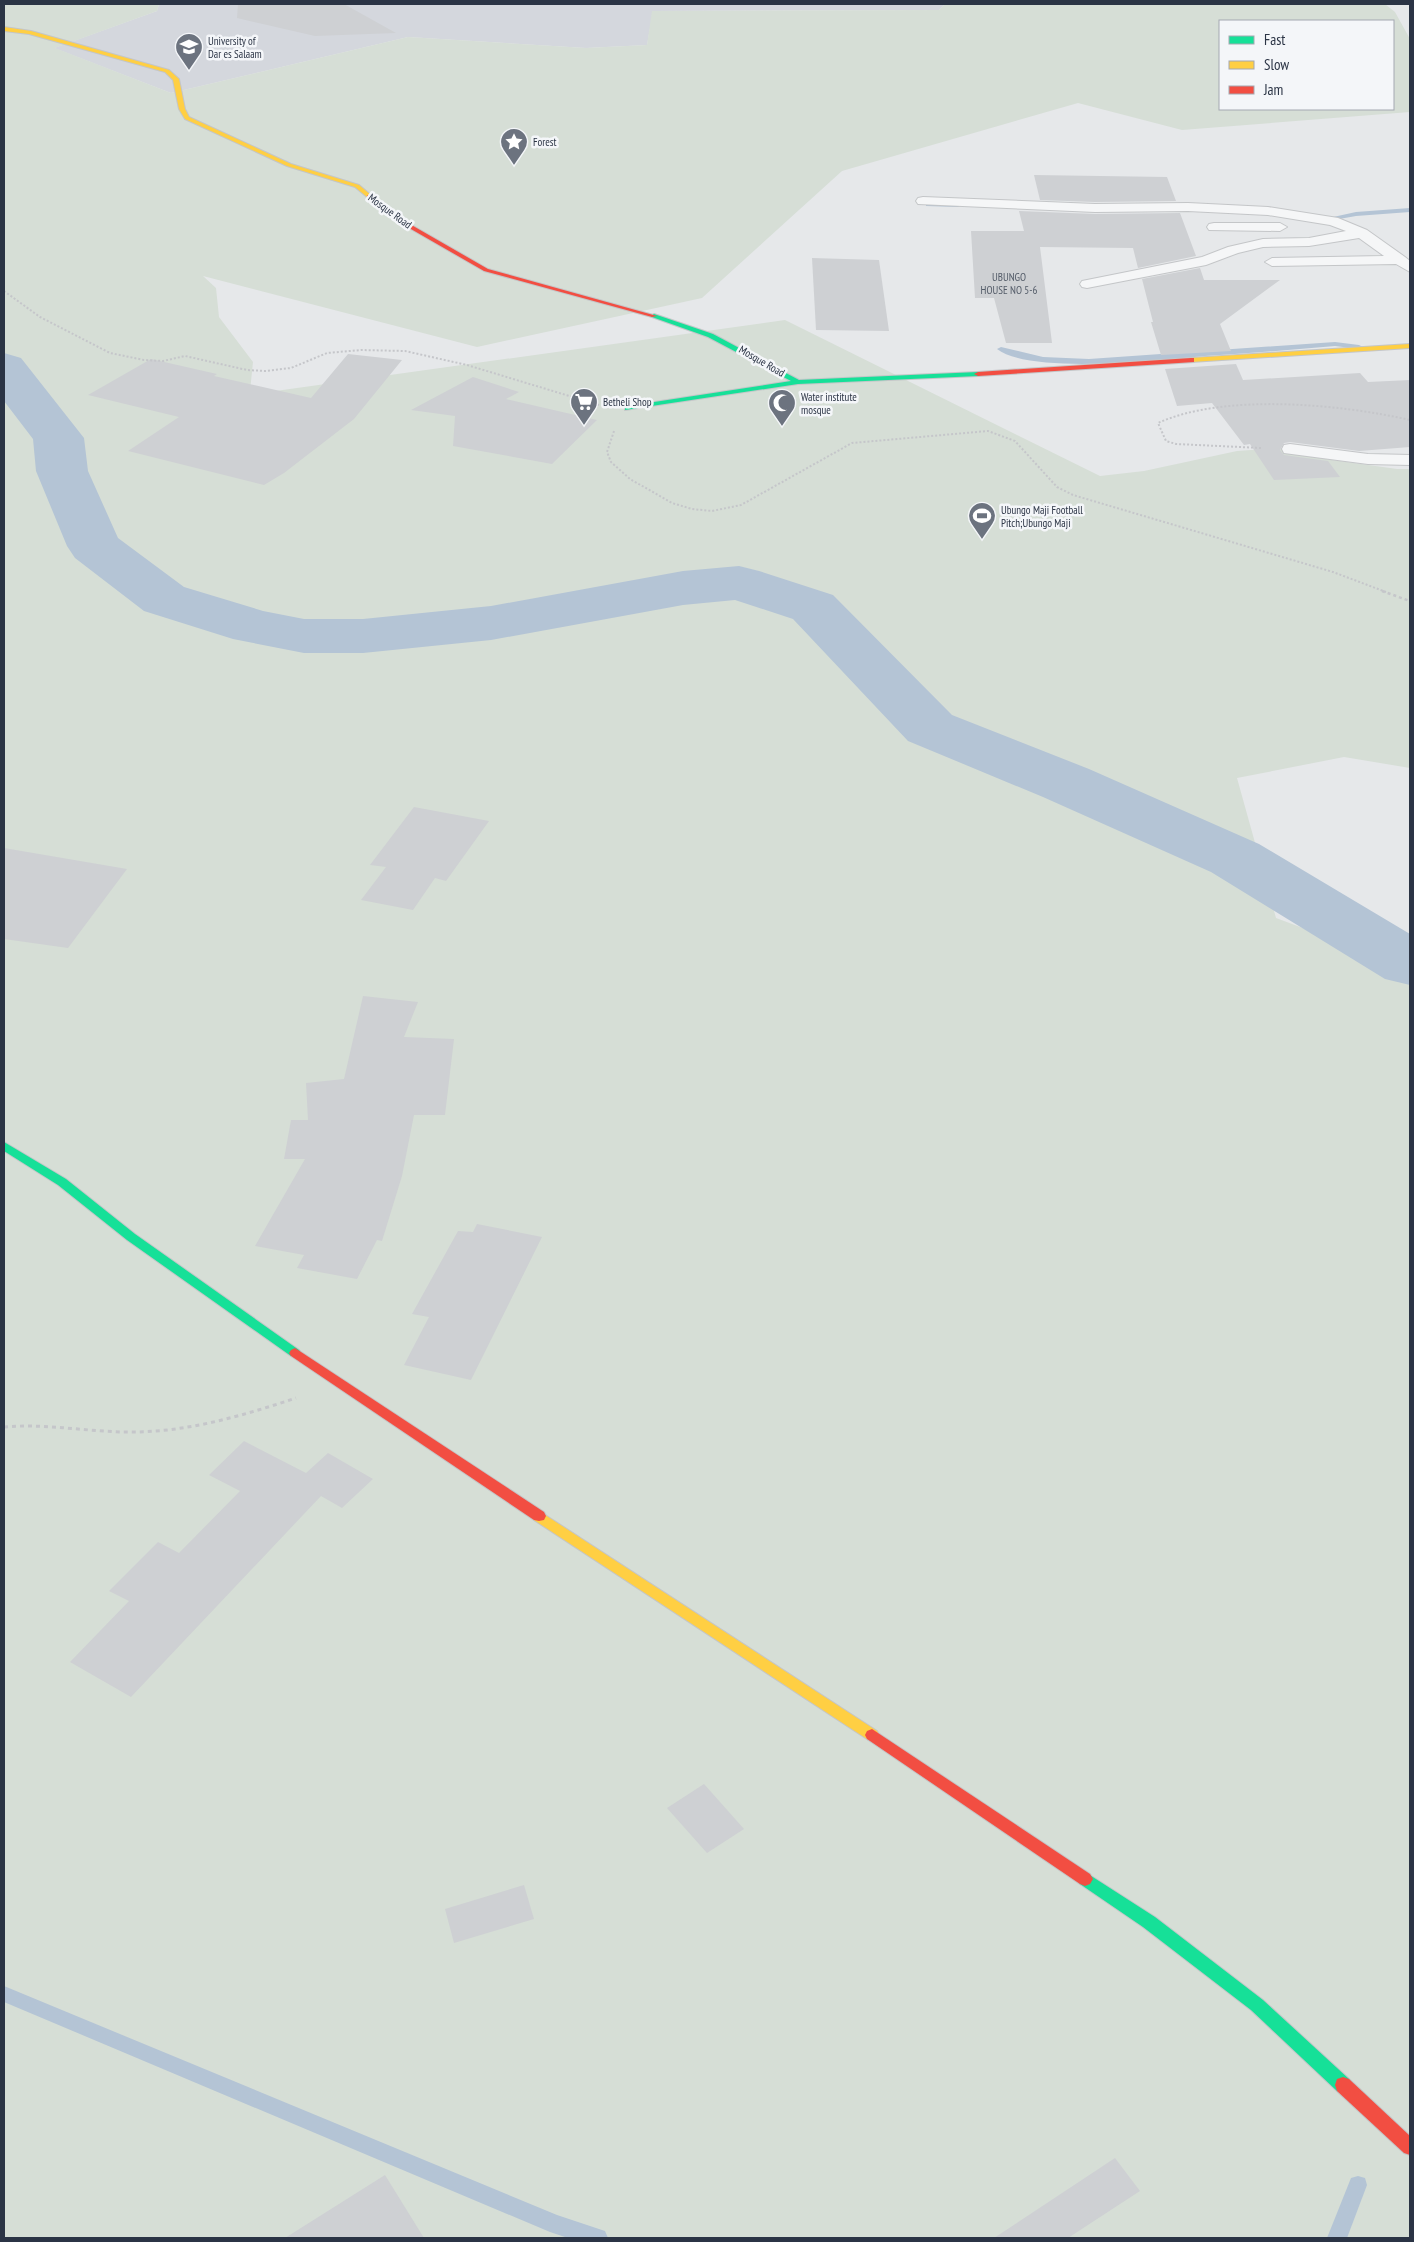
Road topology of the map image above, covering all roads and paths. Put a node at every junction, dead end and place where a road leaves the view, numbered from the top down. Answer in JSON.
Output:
{"nodes":[{"id":1,"x":4,"y":29,"type":"edge"},
{"id":2,"x":923,"y":201,"type":"dead end"},
{"id":3,"x":1214,"y":227,"type":"dead end"},
{"id":4,"x":1347,"y":227,"type":"junction"},
{"id":5,"x":1362,"y":233,"type":"junction"},
{"id":6,"x":1272,"y":262,"type":"dead end"},
{"id":7,"x":1405,"y":264,"type":"edge"},
{"id":8,"x":1087,"y":284,"type":"dead end"},
{"id":9,"x":4,"y":290,"type":"edge"},
{"id":10,"x":1410,"y":346,"type":"edge"},
{"id":11,"x":798,"y":382,"type":"junction"},
{"id":12,"x":598,"y":405,"type":"dead end"},
{"id":13,"x":628,"y":408,"type":"joint"},
{"id":14,"x":1410,"y":420,"type":"edge"},
{"id":15,"x":1290,"y":449,"type":"joint"},
{"id":16,"x":1410,"y":460,"type":"edge"},
{"id":17,"x":1410,"y":601,"type":"edge"},
{"id":18,"x":4,"y":1146,"type":"edge"},
{"id":19,"x":337,"y":1383,"type":"junction"},
{"id":20,"x":4,"y":1427,"type":"edge"},
{"id":21,"x":1410,"y":2147,"type":"edge"}],
"edges":[{"from":1,"to":11,"type":"street","name":"Mosque Road"},
{"from":2,"to":4,"type":"lane"},
{"from":3,"to":4,"type":"lane"},
{"from":4,"to":5,"type":"lane"},
{"from":5,"to":7,"type":"lane"},
{"from":5,"to":8,"type":"lane"},
{"from":6,"to":7,"type":"lane"},
{"from":9,"to":12,"type":"path"},
{"from":10,"to":11,"type":"street"},
{"from":11,"to":13,"type":"street"},
{"from":13,"to":17,"type":"path"},
{"from":14,"to":15,"type":"path"},
{"from":15,"to":16,"type":"lane"},
{"from":18,"to":19,"type":"street"},
{"from":19,"to":20,"type":"path"},
{"from":19,"to":21,"type":"street"}]}
